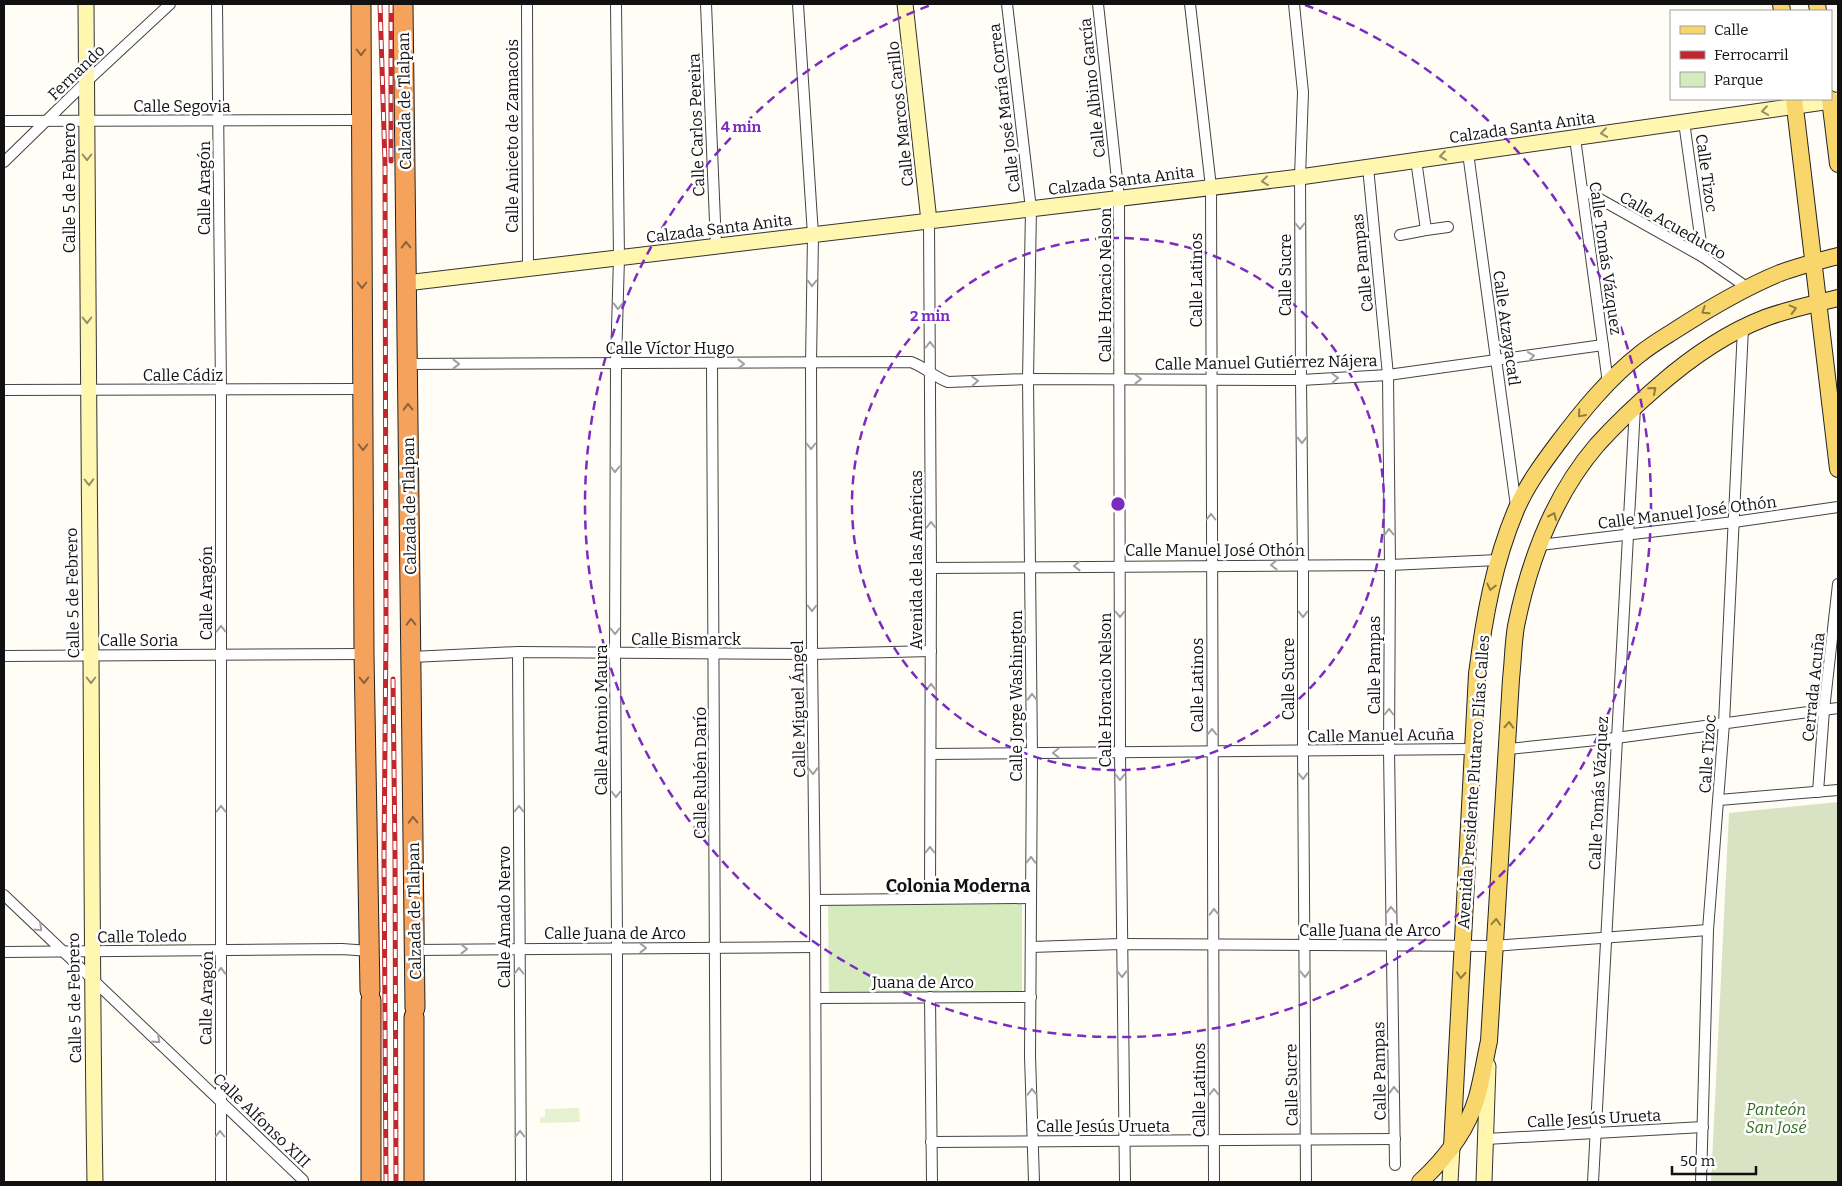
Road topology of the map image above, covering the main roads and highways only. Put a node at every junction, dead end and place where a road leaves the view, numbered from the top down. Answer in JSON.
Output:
{"nodes":[{"id":1,"x":361,"y":4,"type":"edge"},
{"id":2,"x":403,"y":4,"type":"edge"},
{"id":3,"x":1833,"y":100,"type":"edge"},
{"id":4,"x":1794,"y":102,"type":"edge"},
{"id":5,"x":1838,"y":164,"type":"edge"},
{"id":6,"x":1838,"y":256,"type":"edge"},
{"id":7,"x":1814,"y":262,"type":"junction"},
{"id":8,"x":1838,"y":298,"type":"edge"},
{"id":9,"x":1819,"y":303,"type":"junction"},
{"id":10,"x":1838,"y":469,"type":"edge"},
{"id":11,"x":1452,"y":1147,"type":"junction"},
{"id":12,"x":371,"y":1182,"type":"edge"},
{"id":13,"x":414,"y":1182,"type":"edge"},
{"id":14,"x":1420,"y":1182,"type":"edge"}],
"edges":[{"from":1,"to":12,"type":"highway","one_way":true},
{"from":13,"to":2,"type":"highway","name":"Calzada de Tlalpan","one_way":true},
{"from":3,"to":5,"type":"main road"},
{"from":4,"to":7,"type":"main road"},
{"from":6,"to":7,"type":"main road","name":"Avenida Presidente Plutarco Elías Calles"},
{"from":7,"to":9,"type":"main road"},
{"from":7,"to":11,"type":"main road","name":"Avenida Presidente Plutarco Elías Calles","one_way":true},
{"from":8,"to":9,"type":"main road","name":"Avenida Presidente Plutarco Elías Calles"},
{"from":9,"to":10,"type":"main road"},
{"from":11,"to":9,"type":"main road","name":"Avenida Presidente Plutarco Elías Calles","one_way":true},
{"from":11,"to":14,"type":"main road"}]}
